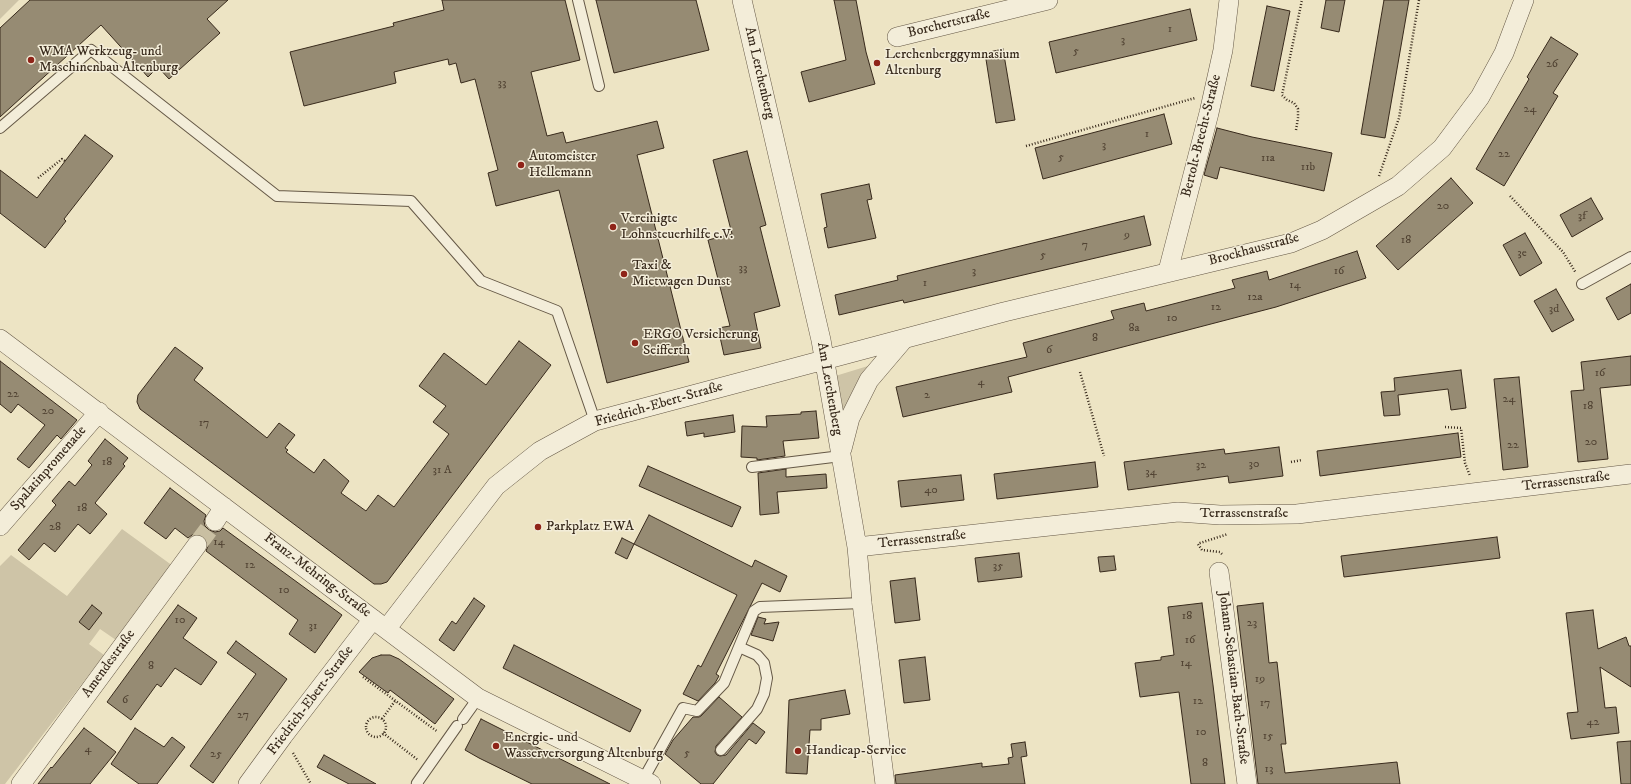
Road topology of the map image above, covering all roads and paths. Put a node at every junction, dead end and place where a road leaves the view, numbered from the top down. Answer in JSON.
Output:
{"nodes":[{"id":1,"x":578,"y":0,"type":"edge"},
{"id":2,"x":742,"y":0,"type":"edge"},
{"id":3,"x":1048,"y":0,"type":"edge"},
{"id":4,"x":1229,"y":0,"type":"edge"},
{"id":5,"x":1302,"y":0,"type":"edge"},
{"id":6,"x":1419,"y":0,"type":"edge"},
{"id":7,"x":1524,"y":0,"type":"edge"},
{"id":8,"x":897,"y":37,"type":"dead end"},
{"id":9,"x":599,"y":86,"type":"dead end"},
{"id":10,"x":1212,"y":99,"type":"junction"},
{"id":11,"x":0,"y":128,"type":"edge"},
{"id":12,"x":1296,"y":130,"type":"dead end"},
{"id":13,"x":1026,"y":146,"type":"dead end"},
{"id":14,"x":65,"y":162,"type":"dead end"},
{"id":15,"x":38,"y":178,"type":"dead end"},
{"id":16,"x":1378,"y":179,"type":"dead end"},
{"id":17,"x":1510,"y":196,"type":"dead end"},
{"id":18,"x":1631,"y":257,"type":"edge"},
{"id":19,"x":1168,"y":271,"type":"junction"},
{"id":20,"x":1582,"y":284,"type":"joint"},
{"id":21,"x":0,"y":339,"type":"edge"},
{"id":22,"x":903,"y":340,"type":"junction"},
{"id":23,"x":825,"y":360,"type":"junction"},
{"id":24,"x":1080,"y":372,"type":"dead end"},
{"id":25,"x":99,"y":412,"type":"junction"},
{"id":26,"x":595,"y":422,"type":"junction"},
{"id":27,"x":1445,"y":427,"type":"dead end"},
{"id":28,"x":841,"y":456,"type":"junction"},
{"id":29,"x":1104,"y":456,"type":"dead end"},
{"id":30,"x":1302,"y":460,"type":"dead end"},
{"id":31,"x":1291,"y":462,"type":"dead end"},
{"id":32,"x":752,"y":467,"type":"dead end"},
{"id":33,"x":1631,"y":474,"type":"edge"},
{"id":34,"x":1477,"y":493,"type":"junction"},
{"id":35,"x":1245,"y":515,"type":"junction"},
{"id":36,"x":0,"y":526,"type":"edge"},
{"id":37,"x":197,"y":545,"type":"tunnel mouth"},
{"id":38,"x":857,"y":547,"type":"junction"},
{"id":39,"x":1219,"y":572,"type":"joint"},
{"id":40,"x":862,"y":603,"type":"junction"},
{"id":41,"x":380,"y":624,"type":"junction"},
{"id":42,"x":739,"y":647,"type":"junction"},
{"id":43,"x":363,"y":677,"type":"dead end"},
{"id":44,"x":478,"y":698,"type":"junction"},
{"id":45,"x":395,"y":701,"type":"junction"},
{"id":46,"x":382,"y":719,"type":"junction"},
{"id":47,"x":383,"y":733,"type":"junction"},
{"id":48,"x":283,"y":736,"type":"junction"},
{"id":49,"x":448,"y":740,"type":"junction"},
{"id":50,"x":721,"y":750,"type":"dead end"},
{"id":51,"x":407,"y":752,"type":"dead end"},
{"id":52,"x":647,"y":782,"type":"edge"},
{"id":53,"x":21,"y":784,"type":"edge"},
{"id":54,"x":248,"y":784,"type":"edge"},
{"id":55,"x":311,"y":784,"type":"edge"},
{"id":56,"x":417,"y":784,"type":"edge"},
{"id":57,"x":885,"y":784,"type":"edge"},
{"id":58,"x":1247,"y":784,"type":"edge"}],
"edges":[{"from":1,"to":9,"type":"lane"},
{"from":2,"to":23,"type":"street","name":"Am Lerchenberg"},
{"from":3,"to":8,"type":"street","name":"Borchertstraße"},
{"from":4,"to":10,"type":"street","name":"Bertolt-Brecht-Straße"},
{"from":5,"to":12,"type":"path"},
{"from":6,"to":16,"type":"path"},
{"from":7,"to":19,"type":"street","name":"Brockhausstraße"},
{"from":10,"to":13,"type":"path"},
{"from":10,"to":19,"type":"street","name":"Bertolt-Brecht-Straße"},
{"from":11,"to":26,"type":"lane"},
{"from":14,"to":15,"type":"path"},
{"from":17,"to":20,"type":"path"},
{"from":18,"to":20,"type":"lane"},
{"from":19,"to":22,"type":"street","name":"Brockhausstraße"},
{"from":21,"to":25,"type":"street","name":"Franz-Mehring-Straße"},
{"from":22,"to":23,"type":"street","name":"Brockhausstraße"},
{"from":22,"to":28,"type":"street"},
{"from":23,"to":26,"type":"street","name":"Friedrich-Ebert-Straße"},
{"from":23,"to":28,"type":"street","name":"Am Lerchenberg"},
{"from":24,"to":29,"type":"path"},
{"from":25,"to":36,"type":"street","name":"Spalatinpromenade"},
{"from":25,"to":41,"type":"street","name":"Franz-Mehring-Straße"},
{"from":26,"to":41,"type":"street","name":"Friedrich-Ebert-Straße"},
{"from":27,"to":34,"type":"path"},
{"from":28,"to":32,"type":"lane"},
{"from":28,"to":38,"type":"street","name":"Am Lerchenberg"},
{"from":30,"to":31,"type":"path"},
{"from":33,"to":34,"type":"street","name":"Terrassenstraße"},
{"from":34,"to":35,"type":"street","name":"Terrassenstraße"},
{"from":35,"to":38,"type":"street","name":"Terrassenstraße"},
{"from":35,"to":39,"type":"path"},
{"from":37,"to":53,"type":"street","name":"Amendestraße"},
{"from":38,"to":40,"type":"street","name":"Am Lerchenberg"},
{"from":39,"to":58,"type":"street","name":"Johann-Sebastian-Bach-Straße"},
{"from":40,"to":42,"type":"lane"},
{"from":40,"to":57,"type":"street","name":"Am Lerchenberg"},
{"from":41,"to":44,"type":"street","name":"Franz-Mehring-Straße"},
{"from":41,"to":48,"type":"street","name":"Friedrich-Ebert-Straße"},
{"from":42,"to":50,"type":"lane"},
{"from":42,"to":52,"type":"lane"},
{"from":43,"to":45,"type":"path"},
{"from":44,"to":49,"type":"lane"},
{"from":44,"to":52,"type":"street","name":"Franz-Mehring-Straße"},
{"from":45,"to":46,"type":"path"},
{"from":45,"to":49,"type":"path"},
{"from":46,"to":47,"type":"path"},
{"from":46,"to":47,"type":"path"},
{"from":47,"to":51,"type":"path"},
{"from":48,"to":54,"type":"street","name":"Friedrich-Ebert-Straße"},
{"from":48,"to":55,"type":"path"},
{"from":49,"to":56,"type":"lane"}]}
